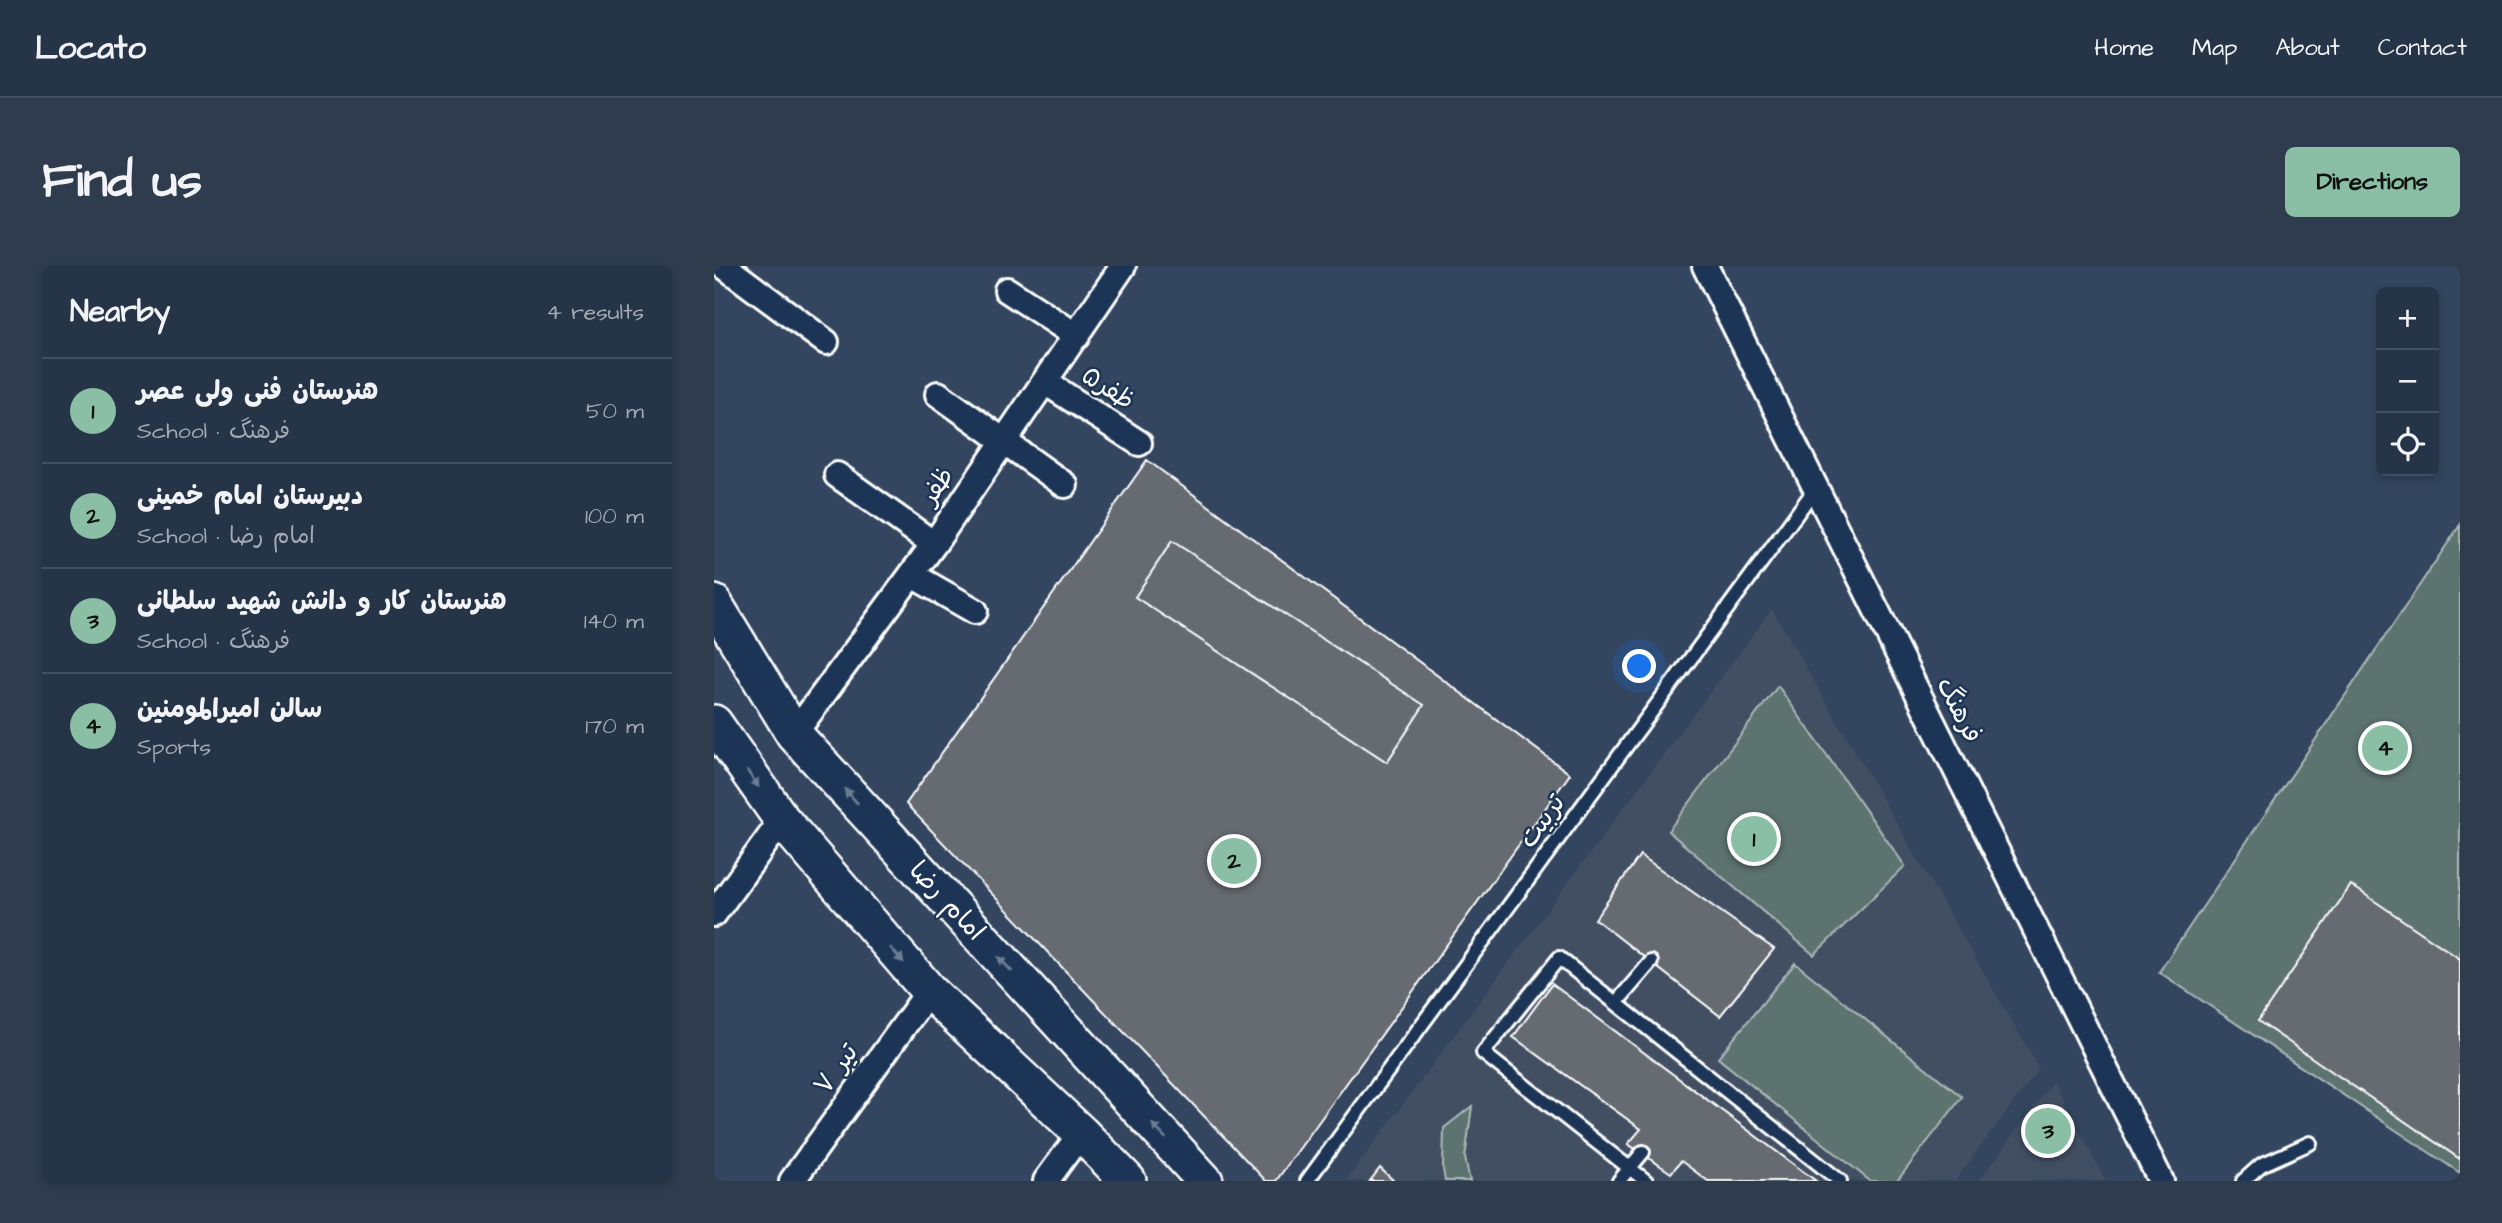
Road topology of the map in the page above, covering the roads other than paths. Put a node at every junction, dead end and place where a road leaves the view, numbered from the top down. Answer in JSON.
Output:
{"nodes":[{"id":1,"x":724,"y":266,"type":"edge"},
{"id":2,"x":1123,"y":266,"type":"edge"},
{"id":3,"x":1705,"y":266,"type":"edge"},
{"id":4,"x":1007,"y":290,"type":"dead end"},
{"id":5,"x":1077,"y":337,"type":"junction"},
{"id":6,"x":826,"y":342,"type":"dead end"},
{"id":7,"x":1045,"y":382,"type":"junction"},
{"id":8,"x":938,"y":394,"type":"dead end"},
{"id":9,"x":1004,"y":441,"type":"junction"},
{"id":10,"x":1139,"y":443,"type":"dead end"},
{"id":11,"x":837,"y":475,"type":"dead end"},
{"id":12,"x":1065,"y":485,"type":"dead end"},
{"id":13,"x":1815,"y":489,"type":"junction"},
{"id":14,"x":934,"y":544,"type":"junction"},
{"id":15,"x":912,"y":575,"type":"junction"},
{"id":16,"x":714,"y":603,"type":"edge"},
{"id":17,"x":975,"y":611,"type":"dead end"},
{"id":18,"x":714,"y":723,"type":"edge"},
{"id":19,"x":794,"y":734,"type":"junction"},
{"id":20,"x":782,"y":820,"type":"junction"},
{"id":21,"x":714,"y":914,"type":"edge"},
{"id":22,"x":1651,"y":962,"type":"dead end"},
{"id":23,"x":929,"y":991,"type":"junction"},
{"id":24,"x":1616,"y":1003,"type":"junction"},
{"id":25,"x":1081,"y":1133,"type":"junction"},
{"id":26,"x":2309,"y":1143,"type":"dead end"},
{"id":27,"x":1643,"y":1152,"type":"dead end"},
{"id":28,"x":1630,"y":1168,"type":"junction"},
{"id":29,"x":792,"y":1181,"type":"edge"},
{"id":30,"x":1046,"y":1181,"type":"edge"},
{"id":31,"x":1128,"y":1181,"type":"edge"},
{"id":32,"x":1205,"y":1181,"type":"edge"},
{"id":33,"x":1307,"y":1181,"type":"edge"},
{"id":34,"x":1619,"y":1181,"type":"edge"},
{"id":35,"x":1646,"y":1181,"type":"edge"},
{"id":36,"x":1840,"y":1181,"type":"edge"},
{"id":37,"x":2161,"y":1181,"type":"edge"},
{"id":38,"x":2243,"y":1181,"type":"edge"}],
"edges":[{"from":1,"to":6,"type":"street"},
{"from":2,"to":5,"type":"street","name":"ظفر"},
{"from":3,"to":13,"type":"street","name":"فرهنگ"},
{"from":4,"to":5,"type":"street"},
{"from":5,"to":7,"type":"street","name":"ظفر"},
{"from":7,"to":9,"type":"street","name":"ظفر"},
{"from":7,"to":10,"type":"street","name":"ظفر۵"},
{"from":8,"to":9,"type":"street"},
{"from":9,"to":12,"type":"street"},
{"from":9,"to":14,"type":"street","name":"ظفر"},
{"from":11,"to":14,"type":"street"},
{"from":13,"to":33,"type":"lane","name":"تربیت"},
{"from":13,"to":37,"type":"street","name":"فرهنگ"},
{"from":14,"to":15,"type":"street","name":"ظفر"},
{"from":15,"to":17,"type":"street"},
{"from":15,"to":19,"type":"street","name":"ظفر"},
{"from":16,"to":19,"type":"street","name":"امام رضا"},
{"from":18,"to":20,"type":"street","one_way":true},
{"from":32,"to":19,"type":"street","name":"امام رضا","one_way":true},
{"from":20,"to":21,"type":"street"},
{"from":20,"to":23,"type":"street","one_way":true},
{"from":22,"to":24,"type":"lane"},
{"from":23,"to":25,"type":"street"},
{"from":23,"to":29,"type":"street","name":"۷ تیر"},
{"from":24,"to":28,"type":"lane"},
{"from":24,"to":36,"type":"lane"},
{"from":25,"to":30,"type":"street"},
{"from":25,"to":31,"type":"street"},
{"from":26,"to":38,"type":"lane"},
{"from":27,"to":28,"type":"lane"},
{"from":28,"to":34,"type":"lane"},
{"from":28,"to":35,"type":"lane"}]}
